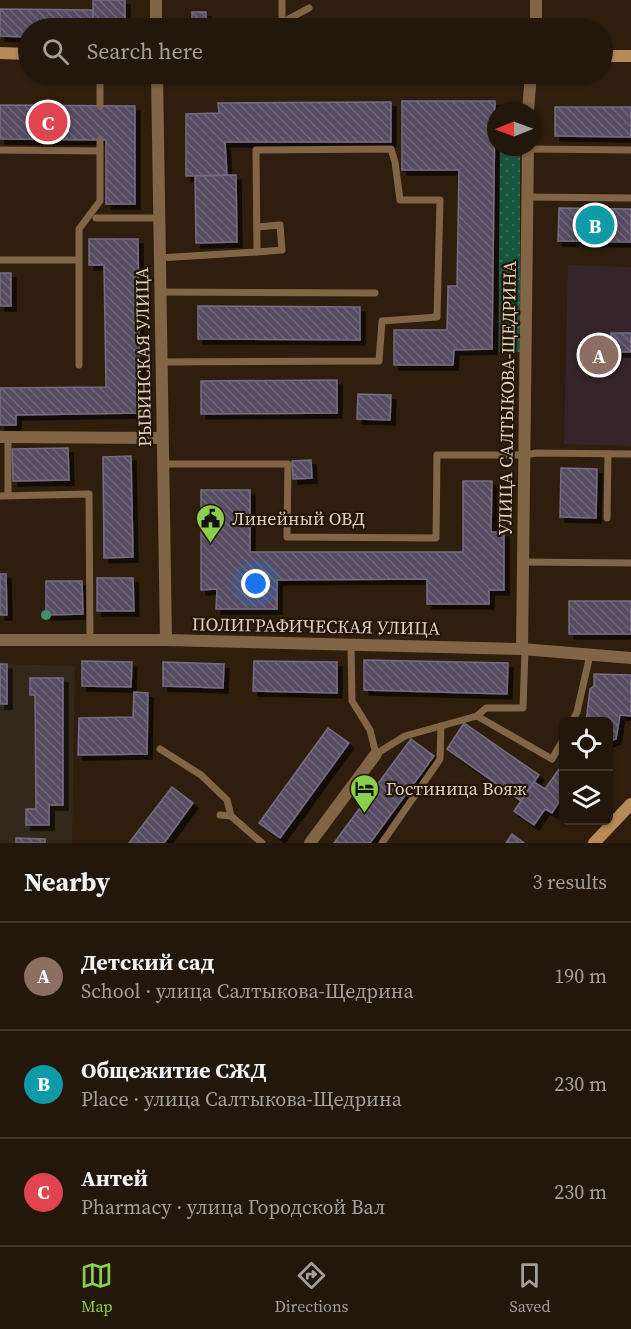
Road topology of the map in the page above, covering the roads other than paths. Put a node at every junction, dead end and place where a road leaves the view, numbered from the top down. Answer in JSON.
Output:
{"nodes":[{"id":1,"x":156,"y":0,"type":"edge"},
{"id":2,"x":282,"y":0,"type":"edge"},
{"id":3,"x":536,"y":0,"type":"edge"},
{"id":4,"x":309,"y":8,"type":"dead end"},
{"id":5,"x":156,"y":18,"type":"edge"},
{"id":6,"x":283,"y":18,"type":"edge"},
{"id":7,"x":294,"y":18,"type":"edge"},
{"id":8,"x":536,"y":18,"type":"edge"},
{"id":9,"x":0,"y":53,"type":"edge"},
{"id":10,"x":18,"y":54,"type":"edge"},
{"id":11,"x":613,"y":56,"type":"edge"},
{"id":12,"x":631,"y":56,"type":"edge"},
{"id":13,"x":100,"y":84,"type":"edge"},
{"id":14,"x":156,"y":84,"type":"edge"},
{"id":15,"x":530,"y":84,"type":"edge"},
{"id":16,"x":529,"y":102,"type":"edge"},
{"id":17,"x":100,"y":106,"type":"dead end"},
{"id":18,"x":100,"y":140,"type":"dead end"},
{"id":19,"x":541,"y":148,"type":"edge"},
{"id":20,"x":0,"y":150,"type":"edge"},
{"id":21,"x":631,"y":150,"type":"edge"},
{"id":22,"x":99,"y":151,"type":"junction"},
{"id":23,"x":528,"y":156,"type":"edge"},
{"id":24,"x":528,"y":197,"type":"junction"},
{"id":25,"x":631,"y":198,"type":"edge"},
{"id":26,"x":96,"y":218,"type":"dead end"},
{"id":27,"x":159,"y":218,"type":"junction"},
{"id":28,"x":257,"y":226,"type":"junction"},
{"id":29,"x":257,"y":252,"type":"junction"},
{"id":30,"x":159,"y":258,"type":"junction"},
{"id":31,"x":0,"y":260,"type":"edge"},
{"id":32,"x":78,"y":260,"type":"junction"},
{"id":33,"x":159,"y":292,"type":"junction"},
{"id":34,"x":375,"y":293,"type":"dead end"},
{"id":35,"x":161,"y":362,"type":"junction"},
{"id":36,"x":79,"y":365,"type":"dead end"},
{"id":37,"x":4,"y":437,"type":"edge"},
{"id":38,"x":162,"y":438,"type":"junction"},
{"id":39,"x":608,"y":454,"type":"junction"},
{"id":40,"x":631,"y":454,"type":"edge"},
{"id":41,"x":524,"y":455,"type":"junction"},
{"id":42,"x":162,"y":464,"type":"junction"},
{"id":43,"x":4,"y":496,"type":"edge"},
{"id":44,"x":607,"y":518,"type":"dead end"},
{"id":45,"x":522,"y":562,"type":"junction"},
{"id":46,"x":631,"y":563,"type":"edge"},
{"id":47,"x":0,"y":640,"type":"edge"},
{"id":48,"x":90,"y":640,"type":"junction"},
{"id":49,"x":166,"y":640,"type":"junction"},
{"id":50,"x":351,"y":645,"type":"junction"},
{"id":51,"x":524,"y":650,"type":"junction"},
{"id":52,"x":590,"y":654,"type":"junction"},
{"id":53,"x":631,"y":658,"type":"edge"},
{"id":54,"x":477,"y":716,"type":"junction"},
{"id":55,"x":574,"y":717,"type":"edge"},
{"id":56,"x":441,"y":726,"type":"junction"},
{"id":57,"x":559,"y":747,"type":"edge"},
{"id":58,"x":160,"y":749,"type":"dead end"},
{"id":59,"x":376,"y":754,"type":"junction"},
{"id":60,"x":631,"y":804,"type":"edge"},
{"id":61,"x":220,"y":815,"type":"dead end"},
{"id":62,"x":231,"y":816,"type":"junction"},
{"id":63,"x":262,"y":843,"type":"edge"},
{"id":64,"x":310,"y":843,"type":"edge"},
{"id":65,"x":382,"y":843,"type":"edge"},
{"id":66,"x":594,"y":843,"type":"edge"}],
"edges":[{"from":1,"to":5,"type":"street"},
{"from":2,"to":6,"type":"lane"},
{"from":3,"to":8,"type":"street"},
{"from":4,"to":7,"type":"lane"},
{"from":9,"to":10,"type":"main road"},
{"from":11,"to":12,"type":"main road"},
{"from":13,"to":17,"type":"lane"},
{"from":14,"to":27,"type":"street","name":"РЫБИНСКАЯ УЛИЦА"},
{"from":15,"to":16,"type":"street"},
{"from":18,"to":22,"type":"lane"},
{"from":19,"to":21,"type":"lane"},
{"from":20,"to":22,"type":"lane"},
{"from":22,"to":32,"type":"lane"},
{"from":23,"to":24,"type":"street","name":"УЛИЦА САЛТЫКОВА-ЩЕДРИНА"},
{"from":24,"to":25,"type":"lane"},
{"from":24,"to":41,"type":"street","name":"УЛИЦА САЛТЫКОВА-ЩЕДРИНА"},
{"from":26,"to":27,"type":"lane"},
{"from":27,"to":30,"type":"street","name":"РЫБИНСКАЯ УЛИЦА"},
{"from":28,"to":29,"type":"lane"},
{"from":28,"to":29,"type":"lane"},
{"from":28,"to":35,"type":"lane"},
{"from":29,"to":30,"type":"lane"},
{"from":30,"to":33,"type":"street","name":"РЫБИНСКАЯ УЛИЦА"},
{"from":31,"to":32,"type":"lane"},
{"from":32,"to":36,"type":"lane"},
{"from":33,"to":34,"type":"lane"},
{"from":33,"to":35,"type":"street","name":"РЫБИНСКАЯ УЛИЦА"},
{"from":35,"to":38,"type":"street","name":"РЫБИНСКАЯ УЛИЦА"},
{"from":37,"to":38,"type":"street"},
{"from":37,"to":43,"type":"lane"},
{"from":38,"to":42,"type":"street","name":"РЫБИНСКАЯ УЛИЦА"},
{"from":39,"to":40,"type":"lane"},
{"from":39,"to":41,"type":"lane"},
{"from":39,"to":44,"type":"lane"},
{"from":41,"to":42,"type":"lane"},
{"from":41,"to":45,"type":"street","name":"УЛИЦА САЛТЫКОВА-ЩЕДРИНА"},
{"from":42,"to":49,"type":"street","name":"РЫБИНСКАЯ УЛИЦА"},
{"from":43,"to":48,"type":"lane"},
{"from":45,"to":46,"type":"lane"},
{"from":45,"to":51,"type":"street","name":"УЛИЦА САЛТЫКОВА-ЩЕДРИНА"},
{"from":47,"to":48,"type":"street","name":"ПОЛИГРАФИЧЕСКАЯ УЛИЦА"},
{"from":48,"to":49,"type":"street","name":"ПОЛИГРАФИЧЕСКАЯ УЛИЦА"},
{"from":49,"to":50,"type":"street","name":"ПОЛИГРАФИЧЕСКАЯ УЛИЦА"},
{"from":50,"to":51,"type":"street","name":"ПОЛИГРАФИЧЕСКАЯ УЛИЦА"},
{"from":50,"to":59,"type":"lane"},
{"from":51,"to":52,"type":"street","name":"ПОЛИГРАФИЧЕСКАЯ УЛИЦА"},
{"from":51,"to":54,"type":"lane"},
{"from":52,"to":53,"type":"street","name":"ПОЛИГРАФИЧЕСКАЯ УЛИЦА"},
{"from":52,"to":55,"type":"lane"},
{"from":54,"to":56,"type":"lane"},
{"from":54,"to":57,"type":"lane"},
{"from":56,"to":59,"type":"lane"},
{"from":56,"to":65,"type":"lane"},
{"from":58,"to":62,"type":"lane"},
{"from":59,"to":64,"type":"street"},
{"from":60,"to":66,"type":"main road"},
{"from":61,"to":62,"type":"lane"},
{"from":62,"to":63,"type":"lane"}]}
